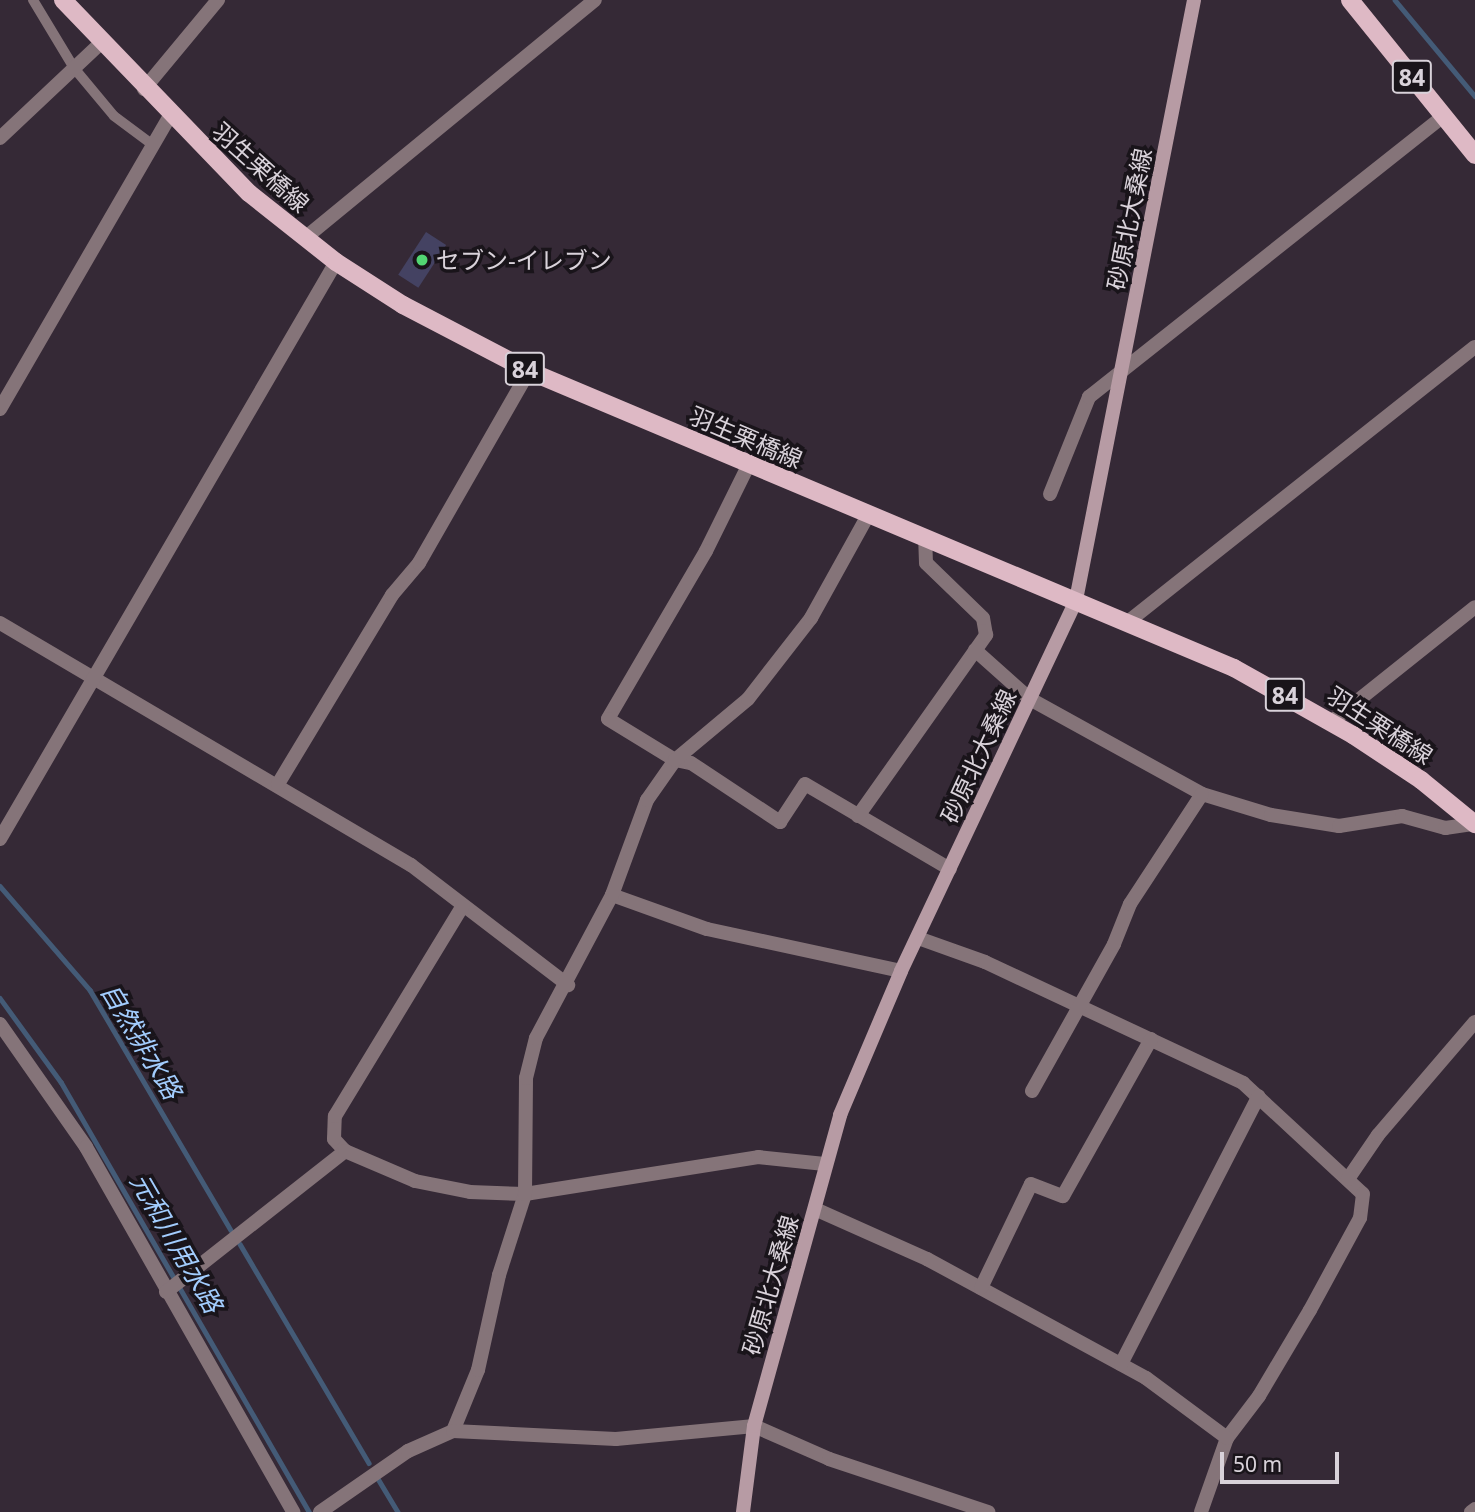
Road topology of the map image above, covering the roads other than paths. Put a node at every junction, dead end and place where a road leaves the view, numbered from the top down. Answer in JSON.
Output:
{"nodes":[{"id":1,"x":33,"y":0,"type":"edge"},
{"id":2,"x":63,"y":0,"type":"edge"},
{"id":3,"x":218,"y":0,"type":"edge"},
{"id":4,"x":595,"y":0,"type":"edge"},
{"id":5,"x":1194,"y":0,"type":"edge"},
{"id":6,"x":1350,"y":0,"type":"edge"},
{"id":7,"x":102,"y":42,"type":"junction"},
{"id":8,"x":74,"y":68,"type":"junction"},
{"id":9,"x":144,"y":89,"type":"junction"},
{"id":10,"x":170,"y":116,"type":"junction"},
{"id":11,"x":1444,"y":117,"type":"junction"},
{"id":12,"x":0,"y":138,"type":"edge"},
{"id":13,"x":153,"y":145,"type":"junction"},
{"id":14,"x":1475,"y":155,"type":"edge"},
{"id":15,"x":305,"y":239,"type":"junction"},
{"id":16,"x":336,"y":262,"type":"junction"},
{"id":17,"x":1475,"y":347,"type":"edge"},
{"id":18,"x":529,"y":371,"type":"junction"},
{"id":19,"x":1123,"y":373,"type":"junction"},
{"id":20,"x":0,"y":410,"type":"edge"},
{"id":21,"x":749,"y":464,"type":"junction"},
{"id":22,"x":1050,"y":494,"type":"dead end"},
{"id":23,"x":868,"y":515,"type":"junction"},
{"id":24,"x":925,"y":538,"type":"junction"},
{"id":25,"x":1076,"y":600,"type":"junction"},
{"id":26,"x":1475,"y":607,"type":"edge"},
{"id":27,"x":1129,"y":621,"type":"junction"},
{"id":28,"x":0,"y":623,"type":"edge"},
{"id":29,"x":975,"y":650,"type":"junction"},
{"id":30,"x":94,"y":678,"type":"junction"},
{"id":31,"x":1030,"y":699,"type":"junction"},
{"id":32,"x":1331,"y":722,"type":"junction"},
{"id":33,"x":675,"y":760,"type":"junction"},
{"id":34,"x":278,"y":784,"type":"junction"},
{"id":35,"x":1202,"y":794,"type":"junction"},
{"id":36,"x":858,"y":816,"type":"junction"},
{"id":37,"x":1475,"y":824,"type":"edge"},
{"id":38,"x":0,"y":839,"type":"edge"},
{"id":39,"x":950,"y":869,"type":"junction"},
{"id":40,"x":612,"y":895,"type":"junction"},
{"id":41,"x":462,"y":907,"type":"junction"},
{"id":42,"x":918,"y":938,"type":"junction"},
{"id":43,"x":901,"y":971,"type":"junction"},
{"id":44,"x":568,"y":985,"type":"junction"},
{"id":45,"x":1079,"y":1005,"type":"junction"},
{"id":46,"x":1475,"y":1022,"type":"edge"},
{"id":47,"x":0,"y":1024,"type":"edge"},
{"id":48,"x":1151,"y":1039,"type":"junction"},
{"id":49,"x":1032,"y":1091,"type":"dead end"},
{"id":50,"x":1259,"y":1096,"type":"junction"},
{"id":51,"x":345,"y":1151,"type":"junction"},
{"id":52,"x":825,"y":1164,"type":"junction"},
{"id":53,"x":1348,"y":1179,"type":"junction"},
{"id":54,"x":525,"y":1194,"type":"junction"},
{"id":55,"x":815,"y":1209,"type":"junction"},
{"id":56,"x":981,"y":1288,"type":"junction"},
{"id":57,"x":166,"y":1292,"type":"junction"},
{"id":58,"x":1121,"y":1364,"type":"junction"},
{"id":59,"x":754,"y":1426,"type":"junction"},
{"id":60,"x":453,"y":1431,"type":"junction"},
{"id":61,"x":1227,"y":1438,"type":"junction"},
{"id":62,"x":293,"y":1512,"type":"edge"},
{"id":63,"x":320,"y":1512,"type":"edge"},
{"id":64,"x":743,"y":1512,"type":"edge"},
{"id":65,"x":988,"y":1512,"type":"edge"},
{"id":66,"x":1201,"y":1512,"type":"edge"}],
"edges":[{"from":1,"to":8,"type":"lane"},
{"from":2,"to":7,"type":"main road","name":"羽生栗橋線","number":"84"},
{"from":3,"to":9,"type":"street"},
{"from":4,"to":15,"type":"street"},
{"from":5,"to":19,"type":"main road","name":"砂原北大桑線"},
{"from":6,"to":11,"type":"main road","number":"84"},
{"from":7,"to":8,"type":"street"},
{"from":7,"to":9,"type":"main road","name":"羽生栗橋線","number":"84"},
{"from":8,"to":12,"type":"street"},
{"from":8,"to":13,"type":"lane"},
{"from":9,"to":10,"type":"main road","name":"羽生栗橋線","number":"84"},
{"from":10,"to":13,"type":"street"},
{"from":10,"to":15,"type":"main road","name":"羽生栗橋線","number":"84"},
{"from":11,"to":14,"type":"main road","number":"84"},
{"from":11,"to":19,"type":"street"},
{"from":13,"to":20,"type":"street"},
{"from":15,"to":16,"type":"main road","name":"羽生栗橋線","number":"84"},
{"from":16,"to":18,"type":"main road","name":"羽生栗橋線","number":"84"},
{"from":16,"to":30,"type":"street"},
{"from":17,"to":27,"type":"street"},
{"from":18,"to":21,"type":"main road","name":"羽生栗橋線","number":"84"},
{"from":18,"to":34,"type":"street"},
{"from":19,"to":22,"type":"street"},
{"from":19,"to":25,"type":"main road","name":"砂原北大桑線"},
{"from":21,"to":23,"type":"main road","name":"羽生栗橋線","number":"84"},
{"from":21,"to":33,"type":"street"},
{"from":23,"to":24,"type":"main road","name":"羽生栗橋線","number":"84"},
{"from":23,"to":33,"type":"street"},
{"from":24,"to":25,"type":"main road","name":"羽生栗橋線","number":"84"},
{"from":24,"to":29,"type":"street"},
{"from":25,"to":27,"type":"main road","name":"羽生栗橋線","number":"84"},
{"from":25,"to":31,"type":"main road","name":"砂原北大桑線"},
{"from":26,"to":32,"type":"street"},
{"from":27,"to":32,"type":"main road","name":"羽生栗橋線","number":"84"},
{"from":28,"to":30,"type":"street"},
{"from":29,"to":31,"type":"street"},
{"from":29,"to":36,"type":"street"},
{"from":30,"to":34,"type":"street"},
{"from":30,"to":38,"type":"street"},
{"from":31,"to":35,"type":"street"},
{"from":31,"to":39,"type":"main road","name":"砂原北大桑線"},
{"from":32,"to":37,"type":"main road","name":"羽生栗橋線","number":"84"},
{"from":33,"to":36,"type":"street"},
{"from":33,"to":40,"type":"street"},
{"from":34,"to":41,"type":"street"},
{"from":35,"to":37,"type":"street"},
{"from":35,"to":45,"type":"street"},
{"from":36,"to":39,"type":"street"},
{"from":39,"to":42,"type":"main road","name":"砂原北大桑線"},
{"from":40,"to":43,"type":"street"},
{"from":40,"to":44,"type":"street"},
{"from":41,"to":44,"type":"street"},
{"from":41,"to":51,"type":"street"},
{"from":42,"to":43,"type":"main road","name":"砂原北大桑線"},
{"from":42,"to":45,"type":"street"},
{"from":43,"to":52,"type":"main road","name":"砂原北大桑線"},
{"from":44,"to":54,"type":"street"},
{"from":45,"to":48,"type":"street"},
{"from":45,"to":49,"type":"street"},
{"from":46,"to":53,"type":"street"},
{"from":47,"to":57,"type":"street"},
{"from":48,"to":50,"type":"street"},
{"from":48,"to":56,"type":"street"},
{"from":50,"to":53,"type":"street"},
{"from":50,"to":58,"type":"street"},
{"from":51,"to":54,"type":"street"},
{"from":51,"to":57,"type":"street"},
{"from":52,"to":54,"type":"street"},
{"from":52,"to":55,"type":"main road","name":"砂原北大桑線"},
{"from":53,"to":61,"type":"street"},
{"from":54,"to":60,"type":"street"},
{"from":55,"to":56,"type":"street"},
{"from":55,"to":59,"type":"main road","name":"砂原北大桑線"},
{"from":56,"to":58,"type":"street"},
{"from":57,"to":62,"type":"street"},
{"from":58,"to":61,"type":"street"},
{"from":59,"to":60,"type":"street"},
{"from":59,"to":64,"type":"main road","name":"砂原北大桑線"},
{"from":59,"to":65,"type":"street"},
{"from":60,"to":63,"type":"street"},
{"from":61,"to":66,"type":"street"}]}
